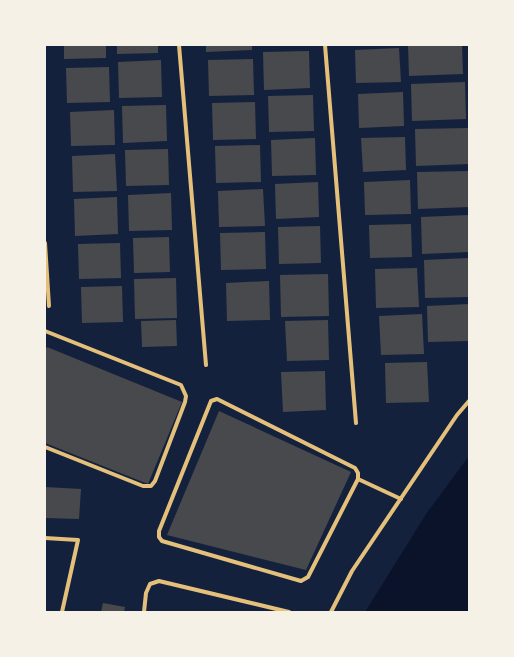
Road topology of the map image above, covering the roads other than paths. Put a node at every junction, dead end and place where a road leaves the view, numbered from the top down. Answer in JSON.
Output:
{"nodes":[{"id":1,"x":179,"y":45,"type":"edge"},
{"id":2,"x":325,"y":45,"type":"edge"},
{"id":3,"x":45,"y":243,"type":"edge"},
{"id":4,"x":49,"y":306,"type":"dead end"},
{"id":5,"x":45,"y":331,"type":"edge"},
{"id":6,"x":206,"y":365,"type":"dead end"},
{"id":7,"x":469,"y":401,"type":"edge"},
{"id":8,"x":356,"y":423,"type":"dead end"},
{"id":9,"x":45,"y":447,"type":"edge"},
{"id":10,"x":358,"y":479,"type":"junction"},
{"id":11,"x":401,"y":498,"type":"junction"},
{"id":12,"x":45,"y":538,"type":"edge"},
{"id":13,"x":62,"y":612,"type":"edge"},
{"id":14,"x":144,"y":612,"type":"edge"},
{"id":15,"x":289,"y":612,"type":"edge"},
{"id":16,"x":331,"y":612,"type":"edge"}],
"edges":[{"from":1,"to":6,"type":"street"},
{"from":2,"to":8,"type":"street"},
{"from":3,"to":4,"type":"street"},
{"from":5,"to":9,"type":"street"},
{"from":7,"to":11,"type":"street"},
{"from":10,"to":10,"type":"street"},
{"from":10,"to":11,"type":"street"},
{"from":11,"to":16,"type":"street"},
{"from":12,"to":13,"type":"street"},
{"from":14,"to":15,"type":"street"}]}
